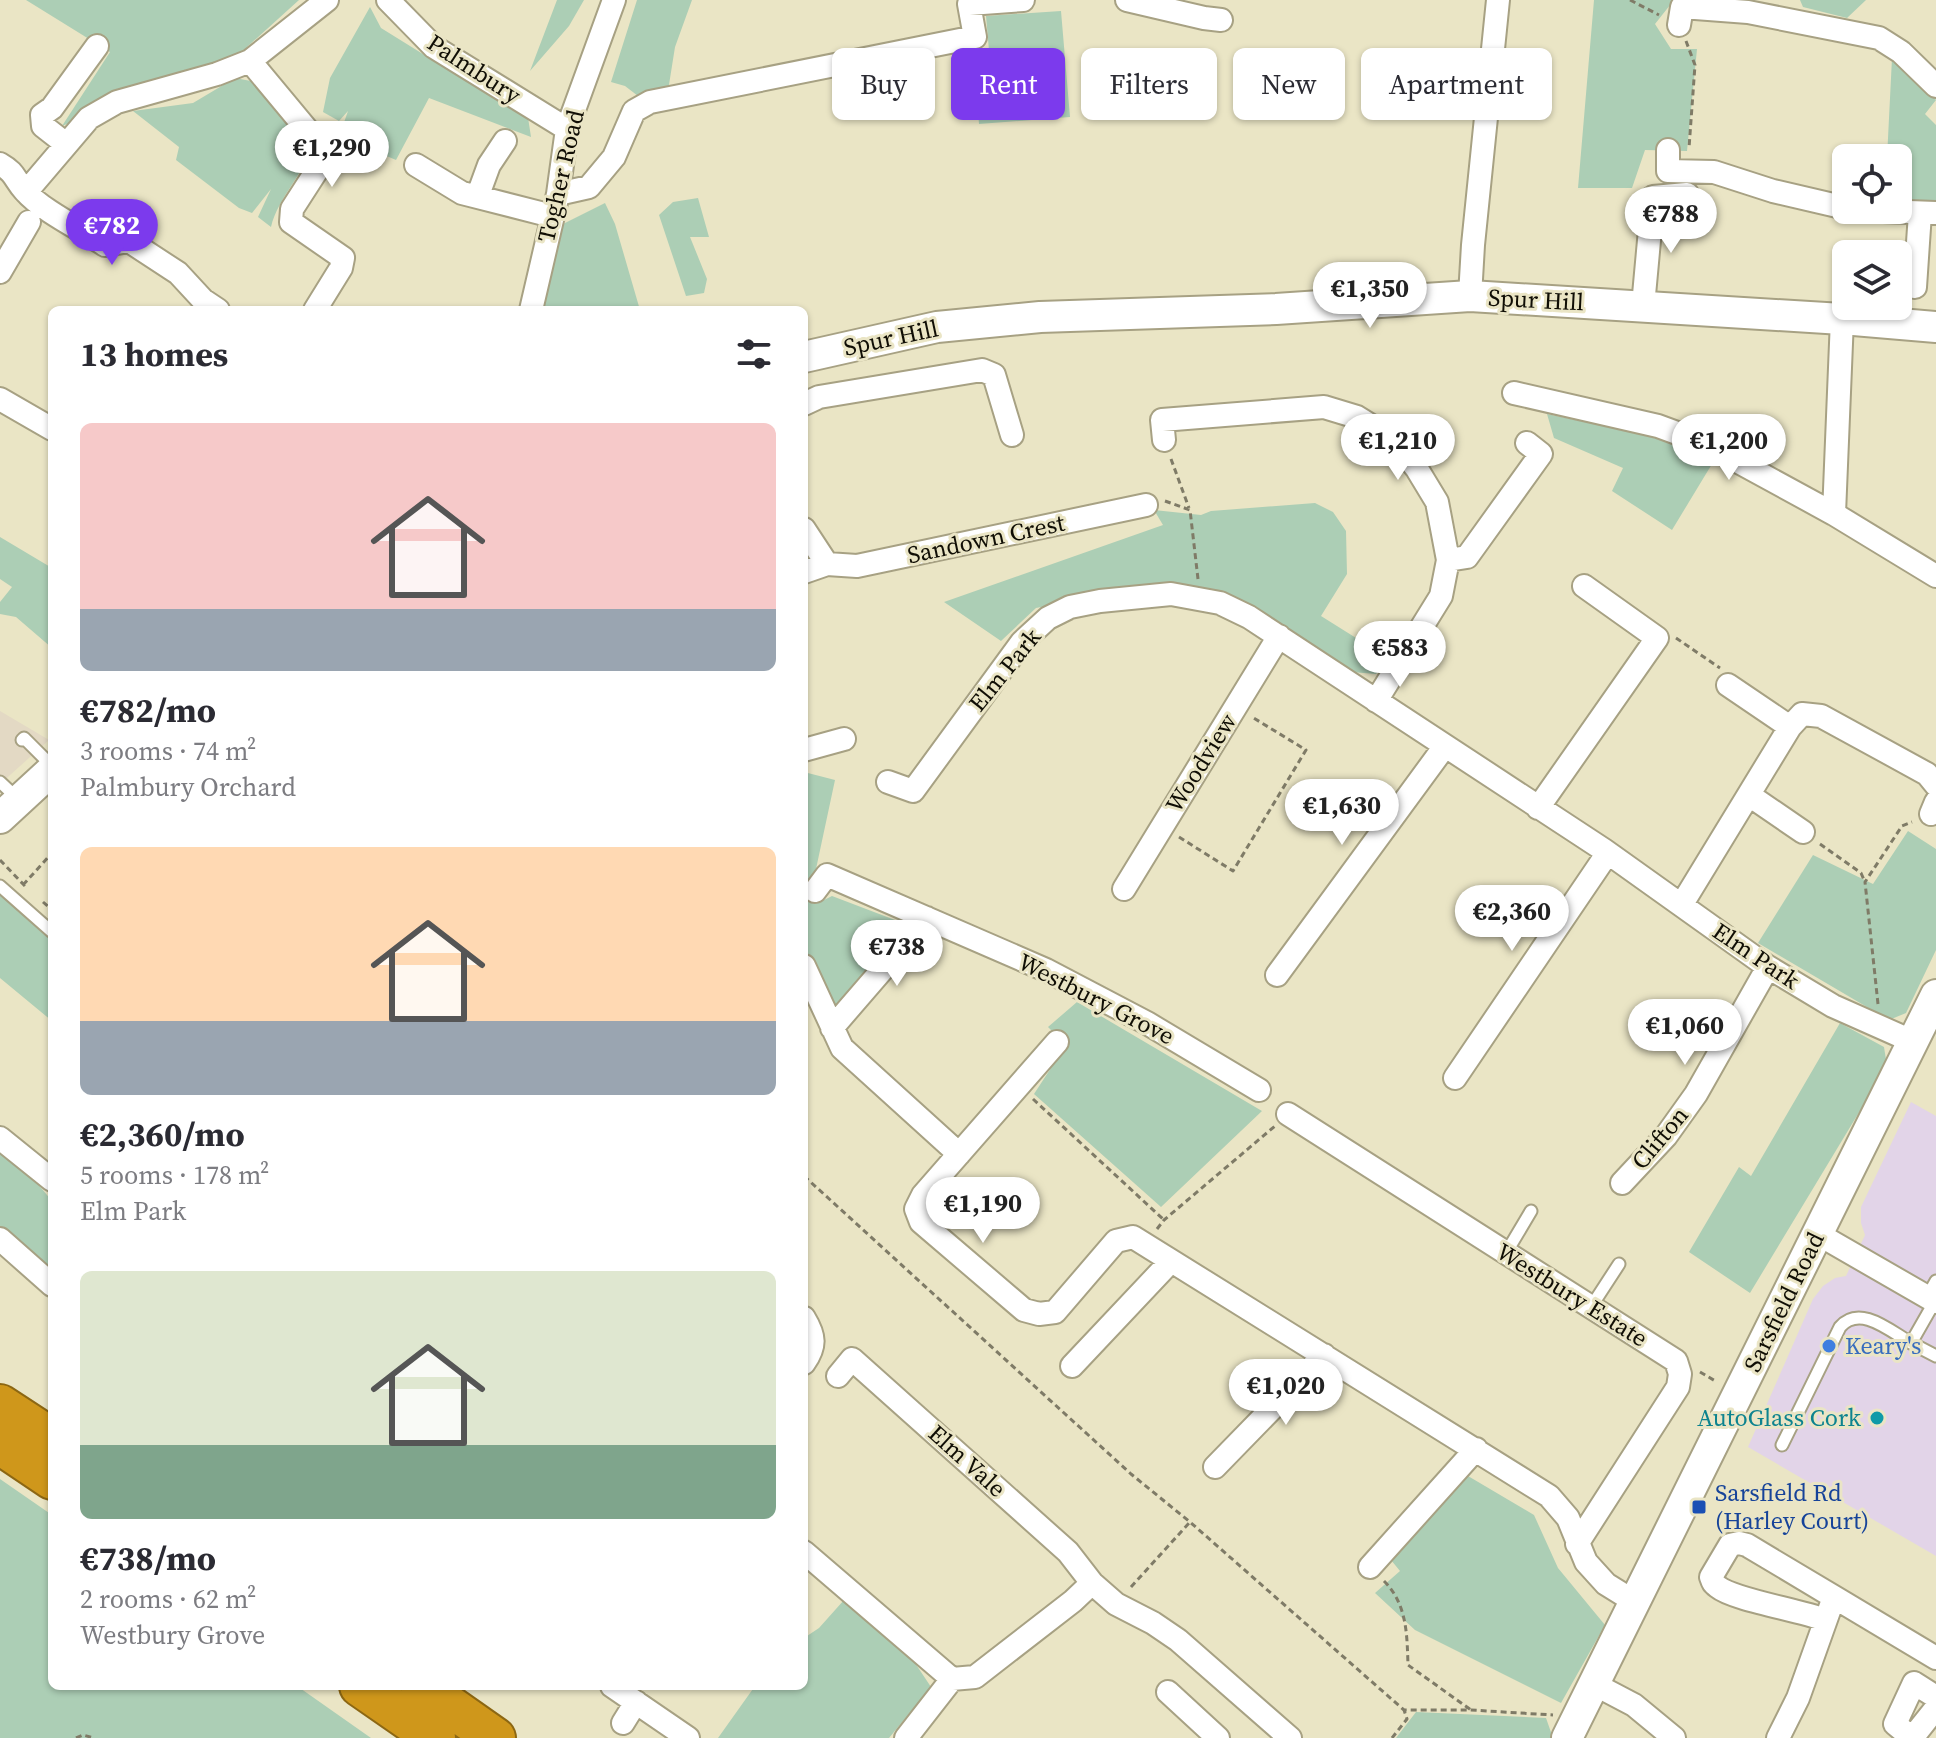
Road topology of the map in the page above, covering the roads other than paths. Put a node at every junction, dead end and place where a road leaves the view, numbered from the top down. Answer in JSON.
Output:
{"nodes":[{"id":1,"x":327,"y":0,"type":"edge"},
{"id":2,"x":388,"y":0,"type":"edge"},
{"id":3,"x":614,"y":0,"type":"edge"},
{"id":4,"x":1023,"y":0,"type":"edge"},
{"id":5,"x":1127,"y":0,"type":"edge"},
{"id":6,"x":1498,"y":0,"type":"edge"},
{"id":7,"x":1782,"y":9,"type":"edge"},
{"id":8,"x":1221,"y":20,"type":"dead end"},
{"id":9,"x":1679,"y":25,"type":"road end"},
{"id":10,"x":97,"y":46,"type":"dead end"},
{"id":11,"x":250,"y":61,"type":"junction"},
{"id":12,"x":1936,"y":86,"type":"edge"},
{"id":13,"x":567,"y":129,"type":"junction"},
{"id":14,"x":505,"y":141,"type":"dead end"},
{"id":15,"x":66,"y":144,"type":"junction"},
{"id":16,"x":1668,"y":150,"type":"dead end"},
{"id":17,"x":0,"y":164,"type":"edge"},
{"id":18,"x":416,"y":165,"type":"dead end"},
{"id":19,"x":1687,"y":182,"type":"junction"},
{"id":20,"x":26,"y":192,"type":"junction"},
{"id":21,"x":558,"y":194,"type":"junction"},
{"id":22,"x":478,"y":195,"type":"junction"},
{"id":23,"x":1832,"y":205,"type":"edge"},
{"id":24,"x":1928,"y":213,"type":"edge"},
{"id":25,"x":552,"y":216,"type":"junction"},
{"id":26,"x":29,"y":222,"type":"dead end"},
{"id":27,"x":0,"y":272,"type":"edge"},
{"id":28,"x":1915,"y":287,"type":"dead end"},
{"id":29,"x":1470,"y":296,"type":"junction"},
{"id":30,"x":212,"y":306,"type":"edge"},
{"id":31,"x":317,"y":306,"type":"edge"},
{"id":32,"x":532,"y":306,"type":"edge"},
{"id":33,"x":1643,"y":306,"type":"junction"},
{"id":34,"x":1832,"y":318,"type":"edge"},
{"id":35,"x":1842,"y":320,"type":"edge"},
{"id":36,"x":1854,"y":320,"type":"edge"},
{"id":37,"x":1936,"y":327,"type":"edge"},
{"id":38,"x":808,"y":356,"type":"edge"},
{"id":39,"x":1514,"y":393,"type":"dead end"},
{"id":40,"x":0,"y":399,"type":"edge"},
{"id":41,"x":808,"y":402,"type":"edge"},
{"id":42,"x":48,"y":427,"type":"edge"},
{"id":43,"x":1012,"y":435,"type":"dead end"},
{"id":44,"x":1164,"y":440,"type":"road end"},
{"id":45,"x":1527,"y":443,"type":"dead end"},
{"id":46,"x":1146,"y":505,"type":"road end"},
{"id":47,"x":1834,"y":514,"type":"junction"},
{"id":48,"x":808,"y":535,"type":"edge"},
{"id":49,"x":1448,"y":560,"type":"junction"},
{"id":50,"x":827,"y":564,"type":"junction"},
{"id":51,"x":808,"y":571,"type":"edge"},
{"id":52,"x":1936,"y":576,"type":"edge"},
{"id":53,"x":1584,"y":586,"type":"dead end"},
{"id":54,"x":1279,"y":636,"type":"junction"},
{"id":55,"x":1728,"y":685,"type":"road end"},
{"id":56,"x":1376,"y":701,"type":"junction"},
{"id":57,"x":1790,"y":727,"type":"junction"},
{"id":58,"x":844,"y":739,"type":"dead end"},
{"id":59,"x":22,"y":740,"type":"dead end"},
{"id":60,"x":1445,"y":746,"type":"junction"},
{"id":61,"x":808,"y":749,"type":"edge"},
{"id":62,"x":48,"y":764,"type":"edge"},
{"id":63,"x":48,"y":771,"type":"edge"},
{"id":64,"x":888,"y":782,"type":"dead end"},
{"id":65,"x":1936,"y":785,"type":"edge"},
{"id":66,"x":1749,"y":795,"type":"junction"},
{"id":67,"x":6,"y":800,"type":"edge"},
{"id":68,"x":1538,"y":808,"type":"junction"},
{"id":69,"x":1803,"y":832,"type":"road end"},
{"id":70,"x":1607,"y":854,"type":"junction"},
{"id":71,"x":0,"y":886,"type":"edge"},
{"id":72,"x":1124,"y":889,"type":"dead end"},
{"id":73,"x":815,"y":891,"type":"dead end"},
{"id":74,"x":1682,"y":904,"type":"junction"},
{"id":75,"x":927,"y":918,"type":"junction"},
{"id":76,"x":48,"y":928,"type":"edge"},
{"id":77,"x":1768,"y":967,"type":"junction"},
{"id":78,"x":808,"y":975,"type":"edge"},
{"id":79,"x":1277,"y":975,"type":"dead end"},
{"id":80,"x":1936,"y":995,"type":"edge"},
{"id":81,"x":832,"y":1028,"type":"junction"},
{"id":82,"x":1057,"y":1042,"type":"dead end"},
{"id":83,"x":1914,"y":1042,"type":"junction"},
{"id":84,"x":1455,"y":1078,"type":"dead end"},
{"id":85,"x":1259,"y":1090,"type":"dead end"},
{"id":86,"x":1288,"y":1114,"type":"road end"},
{"id":87,"x":0,"y":1138,"type":"edge"},
{"id":88,"x":959,"y":1154,"type":"junction"},
{"id":89,"x":48,"y":1176,"type":"edge"},
{"id":90,"x":1622,"y":1183,"type":"dead end"},
{"id":91,"x":1531,"y":1211,"type":"dead end"},
{"id":92,"x":1818,"y":1234,"type":"junction"},
{"id":93,"x":0,"y":1239,"type":"edge"},
{"id":94,"x":1506,"y":1253,"type":"junction"},
{"id":95,"x":1171,"y":1261,"type":"junction"},
{"id":96,"x":1619,"y":1264,"type":"dead end"},
{"id":97,"x":48,"y":1281,"type":"edge"},
{"id":98,"x":1933,"y":1295,"type":"edge"},
{"id":99,"x":1591,"y":1307,"type":"junction"},
{"id":100,"x":808,"y":1326,"type":"edge"},
{"id":101,"x":1911,"y":1343,"type":"junction"},
{"id":102,"x":1324,"y":1355,"type":"junction"},
{"id":103,"x":1936,"y":1356,"type":"edge"},
{"id":104,"x":808,"y":1357,"type":"edge"},
{"id":105,"x":1072,"y":1366,"type":"dead end"},
{"id":106,"x":838,"y":1376,"type":"dead end"},
{"id":107,"x":0,"y":1405,"type":"edge"},
{"id":108,"x":48,"y":1436,"type":"edge"},
{"id":109,"x":0,"y":1444,"type":"edge"},
{"id":110,"x":1782,"y":1445,"type":"dead end"},
{"id":111,"x":1476,"y":1449,"type":"junction"},
{"id":112,"x":1215,"y":1467,"type":"dead end"},
{"id":113,"x":48,"y":1476,"type":"edge"},
{"id":114,"x":1577,"y":1544,"type":"junction"},
{"id":115,"x":808,"y":1555,"type":"edge"},
{"id":116,"x":1370,"y":1567,"type":"road end"},
{"id":117,"x":1092,"y":1583,"type":"junction"},
{"id":118,"x":1834,"y":1597,"type":"junction"},
{"id":119,"x":1635,"y":1602,"type":"junction"},
{"id":120,"x":1825,"y":1620,"type":"junction"},
{"id":121,"x":1936,"y":1658,"type":"edge"},
{"id":122,"x":952,"y":1679,"type":"junction"},
{"id":123,"x":1594,"y":1684,"type":"junction"},
{"id":124,"x":354,"y":1690,"type":"edge"},
{"id":125,"x":366,"y":1690,"type":"edge"},
{"id":126,"x":427,"y":1690,"type":"edge"},
{"id":127,"x":618,"y":1690,"type":"edge"},
{"id":128,"x":1168,"y":1692,"type":"dead end"},
{"id":129,"x":1936,"y":1697,"type":"edge"},
{"id":130,"x":636,"y":1702,"type":"junction"},
{"id":131,"x":1936,"y":1708,"type":"edge"},
{"id":132,"x":623,"y":1723,"type":"dead end"},
{"id":133,"x":1195,"y":1730,"type":"edge"},
{"id":134,"x":1571,"y":1731,"type":"edge"},
{"id":135,"x":414,"y":1738,"type":"edge"},
{"id":136,"x":435,"y":1738,"type":"edge"},
{"id":137,"x":495,"y":1738,"type":"edge"},
{"id":138,"x":688,"y":1738,"type":"edge"},
{"id":139,"x":906,"y":1738,"type":"edge"},
{"id":140,"x":1218,"y":1738,"type":"edge"},
{"id":141,"x":1290,"y":1738,"type":"edge"},
{"id":142,"x":1674,"y":1738,"type":"edge"},
{"id":143,"x":1778,"y":1738,"type":"edge"},
{"id":144,"x":1912,"y":1738,"type":"edge"}],
"edges":[{"from":1,"to":11,"type":"street"},
{"from":2,"to":13,"type":"street","name":"Palmbury"},
{"from":3,"to":13,"type":"street","name":"Togher Road"},
{"from":4,"to":21,"type":"street"},
{"from":5,"to":8,"type":"street"},
{"from":6,"to":29,"type":"street"},
{"from":7,"to":9,"type":"street"},
{"from":7,"to":12,"type":"street"},
{"from":10,"to":15,"type":"street"},
{"from":11,"to":15,"type":"street"},
{"from":11,"to":31,"type":"street"},
{"from":13,"to":21,"type":"street","name":"Togher Road"},
{"from":14,"to":22,"type":"street"},
{"from":15,"to":20,"type":"street"},
{"from":16,"to":19,"type":"street"},
{"from":17,"to":20,"type":"street"},
{"from":18,"to":22,"type":"street"},
{"from":19,"to":23,"type":"street"},
{"from":19,"to":33,"type":"street"},
{"from":20,"to":30,"type":"street"},
{"from":21,"to":25,"type":"street","name":"Togher Road"},
{"from":22,"to":25,"type":"street"},
{"from":24,"to":28,"type":"street"},
{"from":25,"to":32,"type":"street","name":"Togher Road"},
{"from":26,"to":27,"type":"street"},
{"from":29,"to":33,"type":"street","name":"Spur Hill"},
{"from":29,"to":38,"type":"street","name":"Spur Hill"},
{"from":33,"to":34,"type":"street","name":"Spur Hill"},
{"from":35,"to":47,"type":"street"},
{"from":36,"to":37,"type":"street","name":"Spur Hill"},
{"from":39,"to":47,"type":"street"},
{"from":40,"to":42,"type":"street"},
{"from":41,"to":43,"type":"street"},
{"from":44,"to":49,"type":"street"},
{"from":45,"to":49,"type":"street"},
{"from":46,"to":50,"type":"street","name":"Sandown Crest"},
{"from":47,"to":52,"type":"street"},
{"from":48,"to":50,"type":"street"},
{"from":49,"to":56,"type":"street"},
{"from":50,"to":51,"type":"street","name":"Sandown Crest"},
{"from":53,"to":68,"type":"street"},
{"from":54,"to":56,"type":"street","name":"Elm Park"},
{"from":54,"to":64,"type":"street","name":"Elm Park"},
{"from":54,"to":72,"type":"street","name":"Woodview"},
{"from":55,"to":57,"type":"street"},
{"from":56,"to":60,"type":"street","name":"Elm Park"},
{"from":57,"to":65,"type":"street"},
{"from":57,"to":66,"type":"street"},
{"from":58,"to":61,"type":"street"},
{"from":59,"to":62,"type":"lane"},
{"from":60,"to":68,"type":"street","name":"Elm Park"},
{"from":60,"to":79,"type":"street"},
{"from":63,"to":67,"type":"street"},
{"from":66,"to":69,"type":"street"},
{"from":66,"to":74,"type":"street"},
{"from":68,"to":70,"type":"street","name":"Elm Park"},
{"from":70,"to":74,"type":"street","name":"Elm Park"},
{"from":70,"to":84,"type":"street"},
{"from":71,"to":76,"type":"lane"},
{"from":73,"to":75,"type":"street","name":"Westbury Grove"},
{"from":74,"to":77,"type":"street","name":"Elm Park"},
{"from":75,"to":81,"type":"street"},
{"from":75,"to":85,"type":"street","name":"Westbury Grove"},
{"from":77,"to":83,"type":"street","name":"Elm Park"},
{"from":77,"to":90,"type":"street","name":"Clifton"},
{"from":78,"to":81,"type":"street"},
{"from":80,"to":83,"type":"street","name":"Sarsfield Road"},
{"from":81,"to":88,"type":"street"},
{"from":82,"to":88,"type":"street"},
{"from":83,"to":92,"type":"street","name":"Sarsfield Road"},
{"from":86,"to":94,"type":"street","name":"Westbury Estate"},
{"from":87,"to":89,"type":"street"},
{"from":88,"to":95,"type":"street"},
{"from":91,"to":94,"type":"lane"},
{"from":92,"to":98,"type":"street"},
{"from":92,"to":119,"type":"street","name":"Sarsfield Road"},
{"from":93,"to":97,"type":"street"},
{"from":94,"to":99,"type":"street","name":"Westbury Estate"},
{"from":95,"to":102,"type":"street"},
{"from":95,"to":105,"type":"street"},
{"from":96,"to":99,"type":"lane"},
{"from":98,"to":101,"type":"lane"},
{"from":99,"to":114,"type":"street","name":"Westbury Estate"},
{"from":100,"to":104,"type":"street"},
{"from":101,"to":103,"type":"lane"},
{"from":101,"to":110,"type":"lane"},
{"from":102,"to":111,"type":"street"},
{"from":102,"to":112,"type":"street"},
{"from":106,"to":117,"type":"street","name":"Elm Vale"},
{"from":107,"to":108,"type":"highway"},
{"from":109,"to":113,"type":"highway"},
{"from":111,"to":114,"type":"street"},
{"from":111,"to":116,"type":"street"},
{"from":114,"to":119,"type":"street"},
{"from":115,"to":122,"type":"street"},
{"from":117,"to":122,"type":"street"},
{"from":117,"to":141,"type":"street","name":"Elm Vale"},
{"from":118,"to":120,"type":"street"},
{"from":118,"to":120,"type":"street"},
{"from":118,"to":121,"type":"street"},
{"from":119,"to":123,"type":"street","name":"Sarsfield Road"},
{"from":120,"to":143,"type":"street"},
{"from":122,"to":139,"type":"street"},
{"from":123,"to":134,"type":"street","name":"Sarsfield Road"},
{"from":123,"to":142,"type":"street"},
{"from":124,"to":135,"type":"highway"},
{"from":125,"to":136,"type":"highway"},
{"from":126,"to":137,"type":"highway"},
{"from":127,"to":130,"type":"street"},
{"from":128,"to":133,"type":"street"},
{"from":129,"to":144,"type":"street"},
{"from":130,"to":132,"type":"street"},
{"from":130,"to":138,"type":"street"},
{"from":131,"to":144,"type":"street"},
{"from":133,"to":140,"type":"street"}]}
